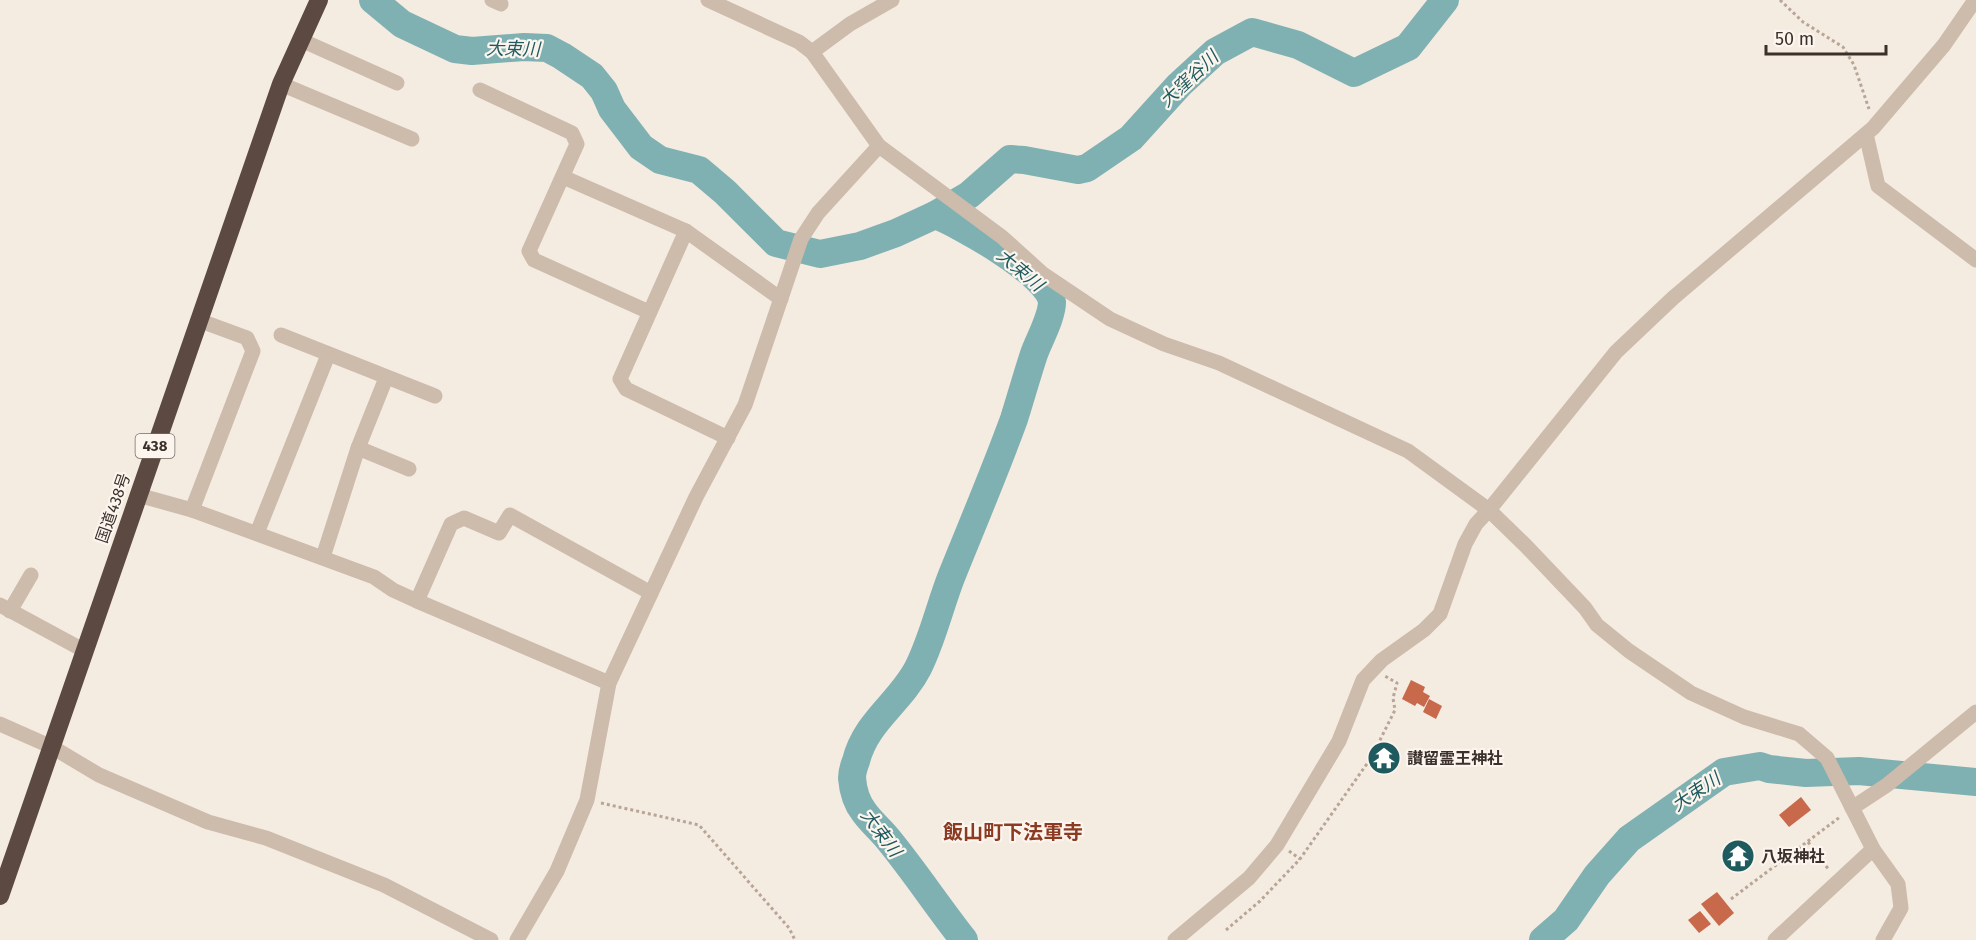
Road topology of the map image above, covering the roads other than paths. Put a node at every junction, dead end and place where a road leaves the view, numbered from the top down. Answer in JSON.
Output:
{"nodes":[{"id":1,"x":319,"y":0,"type":"edge"},
{"id":2,"x":708,"y":0,"type":"edge"},
{"id":3,"x":892,"y":0,"type":"edge"},
{"id":4,"x":1975,"y":0,"type":"edge"},
{"id":5,"x":301,"y":40,"type":"junction"},
{"id":6,"x":812,"y":52,"type":"junction"},
{"id":7,"x":397,"y":83,"type":"dead end"},
{"id":8,"x":281,"y":84,"type":"junction"},
{"id":9,"x":480,"y":90,"type":"dead end"},
{"id":10,"x":1870,"y":131,"type":"junction"},
{"id":11,"x":412,"y":139,"type":"dead end"},
{"id":12,"x":879,"y":146,"type":"junction"},
{"id":13,"x":563,"y":177,"type":"junction"},
{"id":14,"x":686,"y":231,"type":"junction"},
{"id":15,"x":1976,"y":260,"type":"edge"},
{"id":16,"x":781,"y":299,"type":"junction"},
{"id":17,"x":650,"y":312,"type":"junction"},
{"id":18,"x":198,"y":320,"type":"junction"},
{"id":19,"x":281,"y":336,"type":"dead end"},
{"id":20,"x":328,"y":355,"type":"junction"},
{"id":21,"x":386,"y":378,"type":"junction"},
{"id":22,"x":435,"y":396,"type":"dead end"},
{"id":23,"x":728,"y":438,"type":"junction"},
{"id":24,"x":358,"y":448,"type":"junction"},
{"id":25,"x":409,"y":469,"type":"dead end"},
{"id":26,"x":138,"y":495,"type":"junction"},
{"id":27,"x":192,"y":510,"type":"junction"},
{"id":28,"x":1489,"y":510,"type":"junction"},
{"id":29,"x":257,"y":533,"type":"junction"},
{"id":30,"x":323,"y":557,"type":"junction"},
{"id":31,"x":30,"y":575,"type":"dead end"},
{"id":32,"x":651,"y":594,"type":"junction"},
{"id":33,"x":417,"y":601,"type":"junction"},
{"id":34,"x":5,"y":608,"type":"edge"},
{"id":35,"x":85,"y":651,"type":"junction"},
{"id":36,"x":609,"y":683,"type":"junction"},
{"id":37,"x":1976,"y":712,"type":"edge"},
{"id":38,"x":0,"y":724,"type":"edge"},
{"id":39,"x":52,"y":747,"type":"junction"},
{"id":40,"x":1846,"y":813,"type":"junction"},
{"id":41,"x":1873,"y":849,"type":"junction"},
{"id":42,"x":0,"y":896,"type":"edge"},
{"id":43,"x":1890,"y":937,"type":"edge"},
{"id":44,"x":491,"y":940,"type":"edge"},
{"id":45,"x":517,"y":940,"type":"edge"},
{"id":46,"x":1175,"y":940,"type":"edge"},
{"id":47,"x":1775,"y":940,"type":"edge"}],
"edges":[{"from":1,"to":5,"type":"highway","name":"国道438号","number":"438"},
{"from":2,"to":6,"type":"street"},
{"from":3,"to":6,"type":"street"},
{"from":4,"to":10,"type":"street"},
{"from":5,"to":7,"type":"street"},
{"from":5,"to":8,"type":"highway","name":"国道438号","number":"438"},
{"from":6,"to":12,"type":"street"},
{"from":8,"to":11,"type":"street"},
{"from":8,"to":18,"type":"highway","name":"国道438号","number":"438"},
{"from":9,"to":13,"type":"street"},
{"from":10,"to":15,"type":"street"},
{"from":10,"to":28,"type":"street"},
{"from":12,"to":16,"type":"street"},
{"from":12,"to":28,"type":"street"},
{"from":13,"to":14,"type":"street"},
{"from":13,"to":17,"type":"street"},
{"from":14,"to":16,"type":"street"},
{"from":14,"to":17,"type":"street"},
{"from":16,"to":23,"type":"street"},
{"from":17,"to":23,"type":"street"},
{"from":18,"to":26,"type":"highway","name":"国道438号","number":"438"},
{"from":18,"to":27,"type":"street"},
{"from":19,"to":20,"type":"street"},
{"from":20,"to":21,"type":"street"},
{"from":20,"to":29,"type":"street"},
{"from":21,"to":22,"type":"street"},
{"from":21,"to":24,"type":"street"},
{"from":23,"to":32,"type":"street"},
{"from":24,"to":25,"type":"street"},
{"from":24,"to":30,"type":"street"},
{"from":26,"to":27,"type":"street"},
{"from":26,"to":35,"type":"highway","name":"国道438号","number":"438"},
{"from":27,"to":29,"type":"street"},
{"from":28,"to":40,"type":"street"},
{"from":28,"to":46,"type":"street"},
{"from":29,"to":30,"type":"street"},
{"from":30,"to":33,"type":"street"},
{"from":31,"to":34,"type":"street"},
{"from":32,"to":33,"type":"street"},
{"from":32,"to":36,"type":"street"},
{"from":33,"to":36,"type":"street"},
{"from":34,"to":35,"type":"street"},
{"from":35,"to":39,"type":"highway","name":"国道438号","number":"438"},
{"from":36,"to":45,"type":"street"},
{"from":37,"to":40,"type":"street"},
{"from":38,"to":39,"type":"street"},
{"from":39,"to":42,"type":"highway","name":"国道438号","number":"438"},
{"from":39,"to":44,"type":"street"},
{"from":40,"to":41,"type":"street"},
{"from":41,"to":43,"type":"street"},
{"from":41,"to":47,"type":"street"}]}
